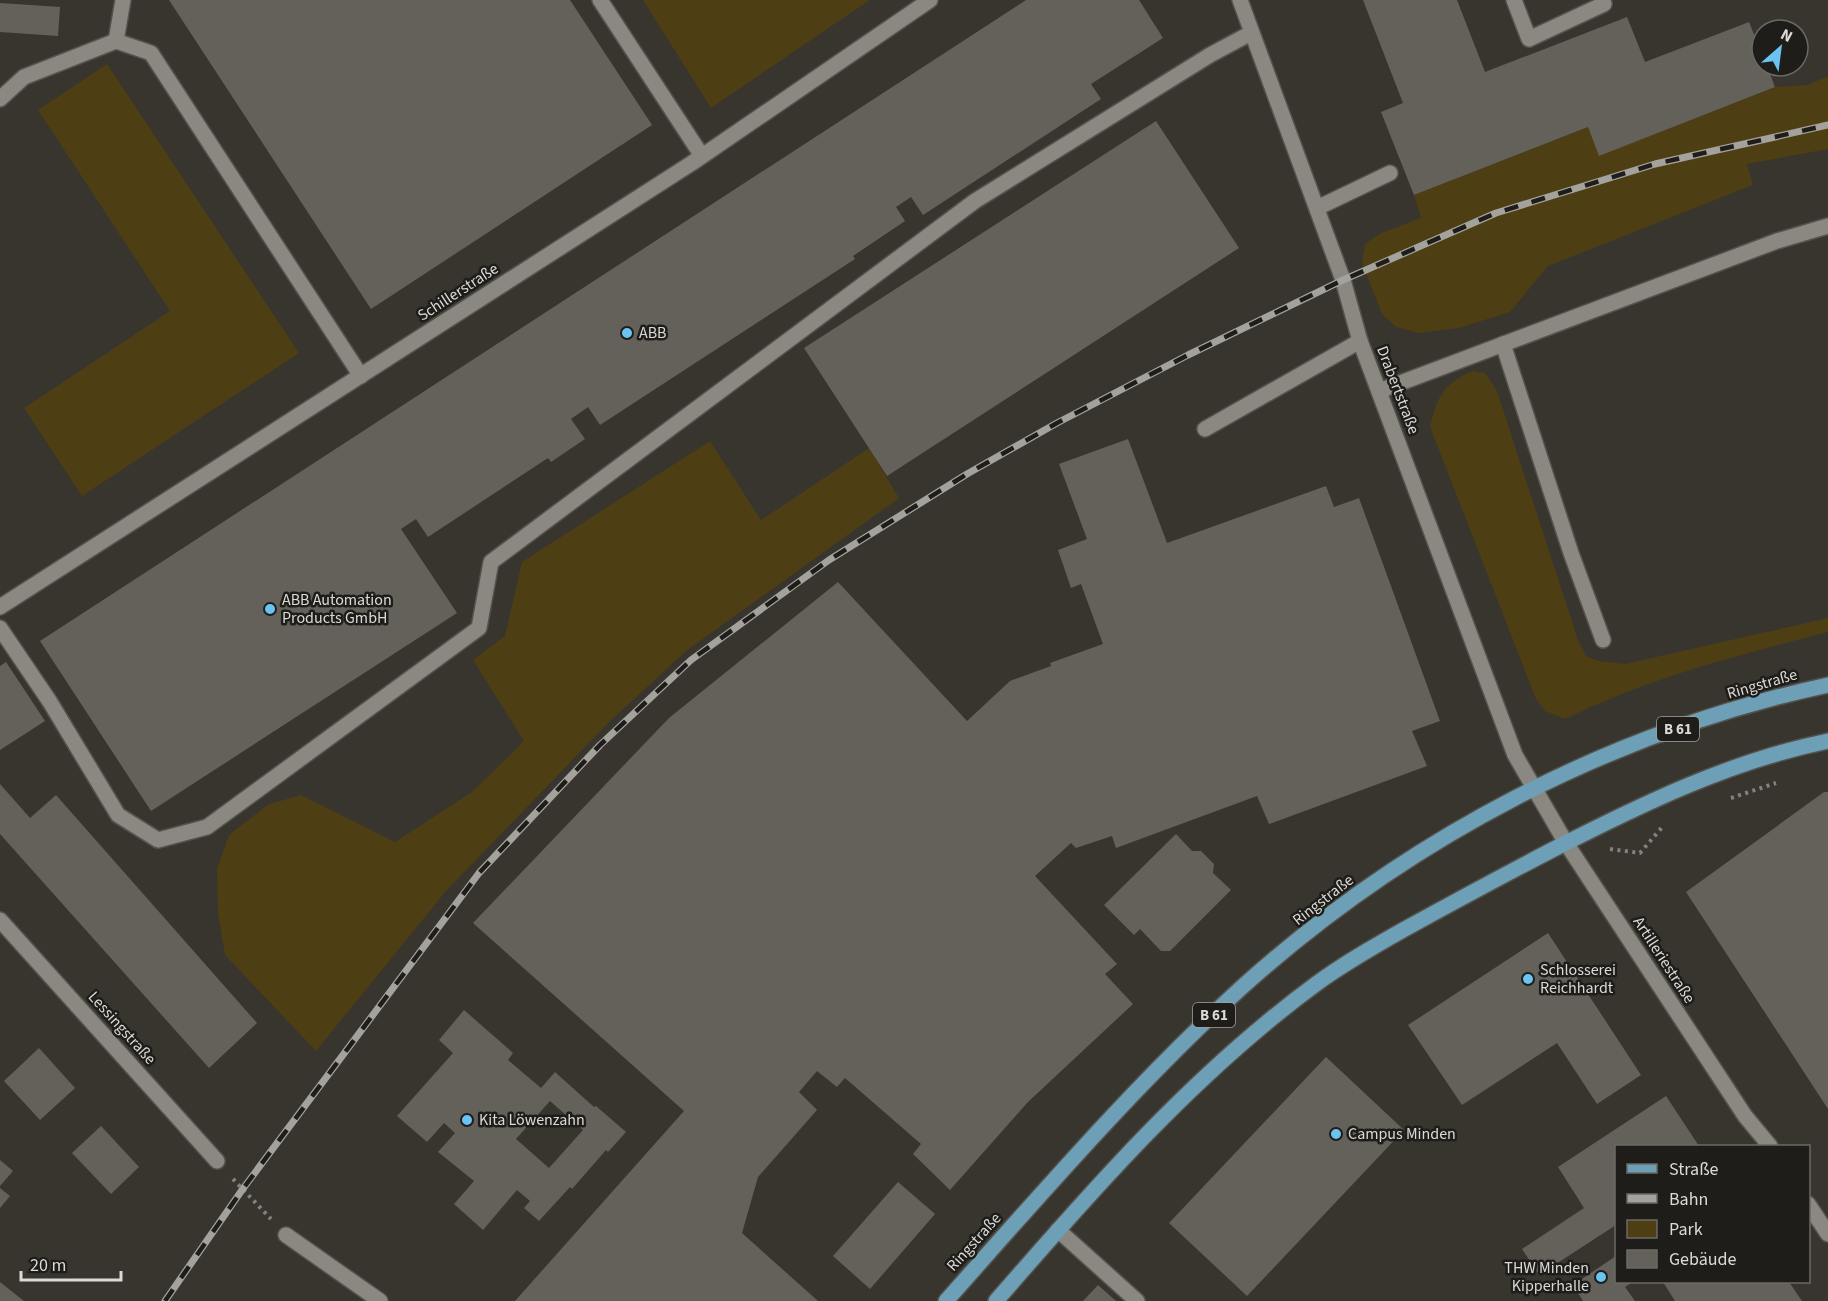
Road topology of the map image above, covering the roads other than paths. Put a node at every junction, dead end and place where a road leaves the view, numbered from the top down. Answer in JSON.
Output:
{"nodes":[{"id":1,"x":123,"y":0,"type":"edge"},
{"id":2,"x":600,"y":0,"type":"edge"},
{"id":3,"x":930,"y":0,"type":"edge"},
{"id":4,"x":1240,"y":0,"type":"edge"},
{"id":5,"x":1514,"y":0,"type":"edge"},
{"id":6,"x":1603,"y":0,"type":"edge"},
{"id":7,"x":1251,"y":33,"type":"junction"},
{"id":8,"x":116,"y":41,"type":"junction"},
{"id":9,"x":0,"y":99,"type":"edge"},
{"id":10,"x":702,"y":156,"type":"junction"},
{"id":11,"x":1390,"y":173,"type":"dead end"},
{"id":12,"x":1317,"y":208,"type":"junction"},
{"id":13,"x":1828,"y":226,"type":"edge"},
{"id":14,"x":1360,"y":341,"type":"junction"},
{"id":15,"x":1503,"y":344,"type":"junction"},
{"id":16,"x":361,"y":376,"type":"junction"},
{"id":17,"x":1379,"y":391,"type":"junction"},
{"id":18,"x":1205,"y":429,"type":"dead end"},
{"id":19,"x":2,"y":601,"type":"edge"},
{"id":20,"x":0,"y":628,"type":"edge"},
{"id":21,"x":1603,"y":640,"type":"dead end"},
{"id":22,"x":1828,"y":685,"type":"edge"},
{"id":23,"x":1828,"y":741,"type":"edge"},
{"id":24,"x":1533,"y":789,"type":"junction"},
{"id":25,"x":1566,"y":843,"type":"junction"},
{"id":26,"x":0,"y":920,"type":"edge"},
{"id":27,"x":1769,"y":1145,"type":"edge"},
{"id":28,"x":217,"y":1161,"type":"road end"},
{"id":29,"x":1810,"y":1206,"type":"edge"},
{"id":30,"x":1058,"y":1230,"type":"junction"},
{"id":31,"x":1828,"y":1234,"type":"edge"},
{"id":32,"x":286,"y":1235,"type":"road end"},
{"id":33,"x":380,"y":1301,"type":"edge"},
{"id":34,"x":946,"y":1301,"type":"edge"},
{"id":35,"x":996,"y":1301,"type":"edge"},
{"id":36,"x":1137,"y":1301,"type":"edge"}],
"edges":[{"from":1,"to":8,"type":"street"},
{"from":2,"to":10,"type":"street"},
{"from":3,"to":10,"type":"street","name":"Schillerstraße"},
{"from":4,"to":7,"type":"street","name":"Drabertstraße"},
{"from":5,"to":6,"type":"street"},
{"from":7,"to":12,"type":"street","name":"Drabertstraße"},
{"from":7,"to":20,"type":"street"},
{"from":8,"to":9,"type":"street"},
{"from":8,"to":16,"type":"street"},
{"from":10,"to":16,"type":"street","name":"Schillerstraße"},
{"from":11,"to":12,"type":"street"},
{"from":12,"to":14,"type":"street","name":"Drabertstraße"},
{"from":13,"to":15,"type":"street"},
{"from":14,"to":17,"type":"street","name":"Drabertstraße"},
{"from":14,"to":18,"type":"street"},
{"from":15,"to":17,"type":"street"},
{"from":15,"to":21,"type":"street"},
{"from":16,"to":19,"type":"street","name":"Schillerstraße"},
{"from":17,"to":24,"type":"street","name":"Drabertstraße"},
{"from":22,"to":24,"type":"main road","name":"Ringstraße","number":"B 61"},
{"from":23,"to":25,"type":"main road","number":"B 61"},
{"from":24,"to":25,"type":"street","name":"Artilleriestraße"},
{"from":24,"to":34,"type":"main road","name":"Ringstraße","number":"B 61"},
{"from":25,"to":27,"type":"street","name":"Artilleriestraße"},
{"from":25,"to":30,"type":"main road","number":"B 61"},
{"from":26,"to":28,"type":"street","name":"Lessingstraße"},
{"from":29,"to":31,"type":"street"},
{"from":30,"to":35,"type":"main road","number":"B 61"},
{"from":30,"to":36,"type":"street"},
{"from":32,"to":33,"type":"street"}]}
